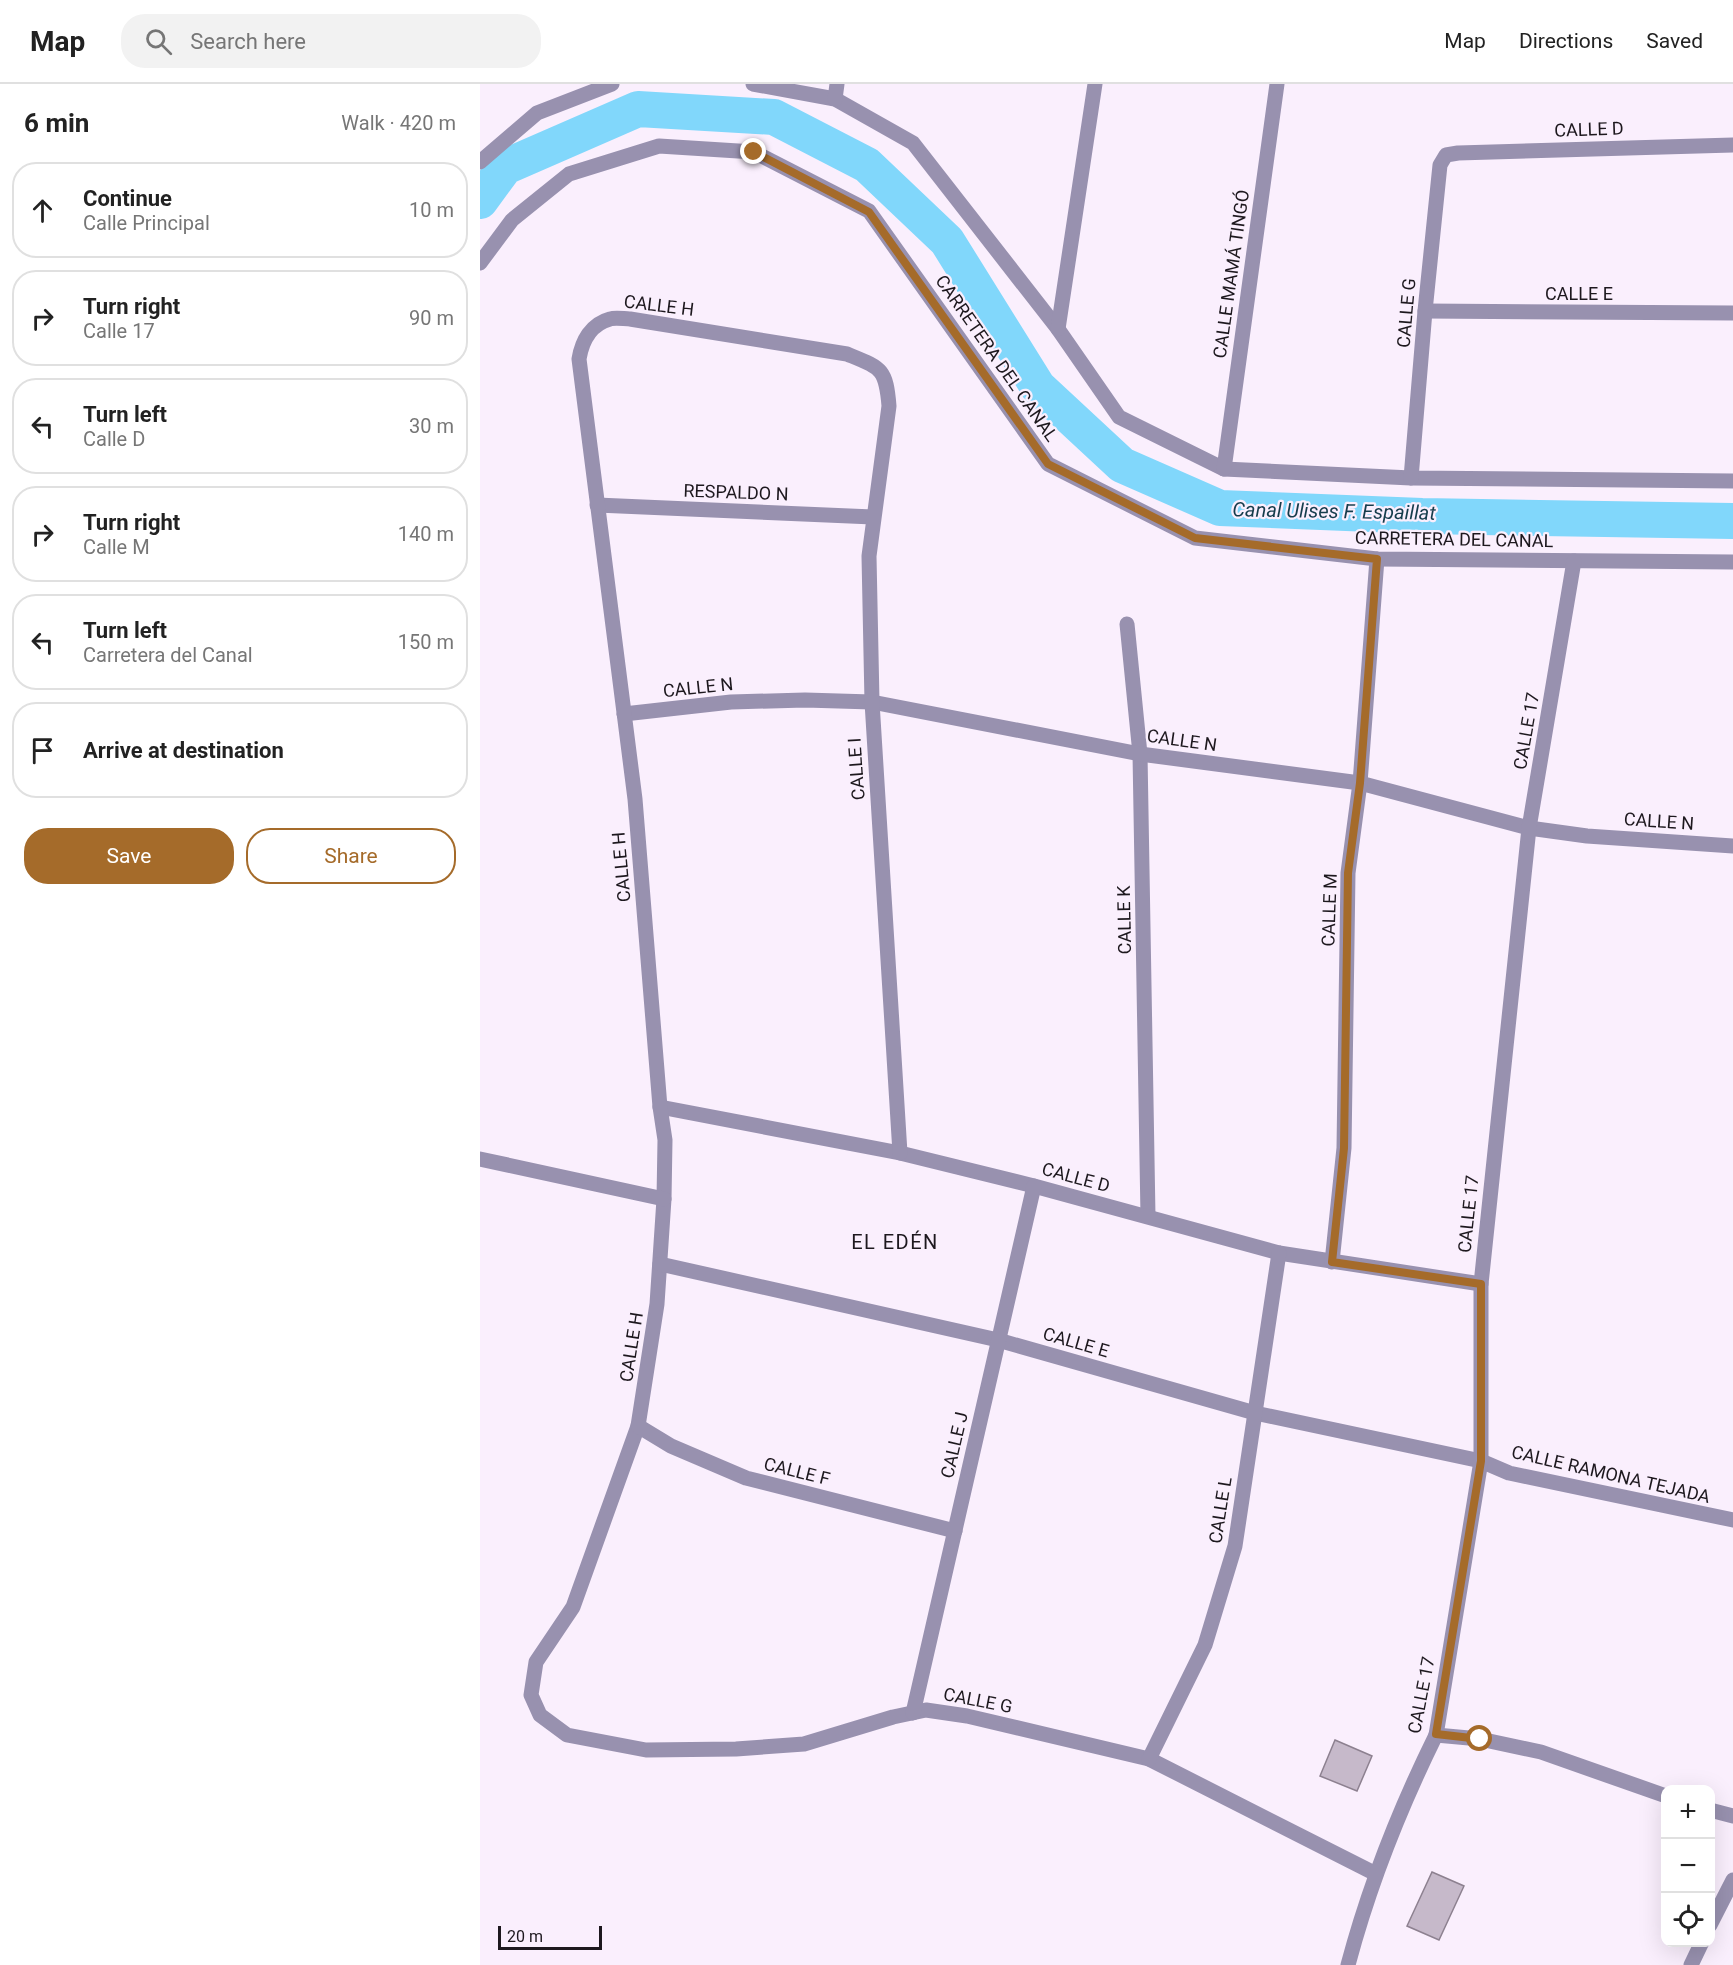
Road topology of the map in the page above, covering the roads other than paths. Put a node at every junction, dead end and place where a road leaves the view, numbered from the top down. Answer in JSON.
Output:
{"nodes":[{"id":1,"x":612,"y":84,"type":"edge"},
{"id":2,"x":753,"y":84,"type":"edge"},
{"id":3,"x":1095,"y":84,"type":"edge"},
{"id":4,"x":1277,"y":84,"type":"edge"},
{"id":5,"x":836,"y":91,"type":"edge"},
{"id":6,"x":1733,"y":145,"type":"edge"},
{"id":7,"x":1446,"y":155,"type":"joint"},
{"id":8,"x":480,"y":162,"type":"edge"},
{"id":9,"x":480,"y":263,"type":"edge"},
{"id":10,"x":1425,"y":311,"type":"junction"},
{"id":11,"x":1733,"y":313,"type":"edge"},
{"id":12,"x":1058,"y":329,"type":"junction"},
{"id":13,"x":887,"y":382,"type":"joint"},
{"id":14,"x":1224,"y":469,"type":"junction"},
{"id":15,"x":1411,"y":478,"type":"junction"},
{"id":16,"x":1733,"y":480,"type":"edge"},
{"id":17,"x":597,"y":505,"type":"junction"},
{"id":18,"x":873,"y":517,"type":"junction"},
{"id":19,"x":1377,"y":559,"type":"junction"},
{"id":20,"x":1574,"y":561,"type":"junction"},
{"id":21,"x":1733,"y":562,"type":"edge"},
{"id":22,"x":1126,"y":624,"type":"dead end"},
{"id":23,"x":872,"y":702,"type":"junction"},
{"id":24,"x":624,"y":714,"type":"junction"},
{"id":25,"x":1140,"y":754,"type":"junction"},
{"id":26,"x":1360,"y":783,"type":"junction"},
{"id":27,"x":1529,"y":828,"type":"junction"},
{"id":28,"x":1733,"y":846,"type":"edge"},
{"id":29,"x":660,"y":1107,"type":"junction"},
{"id":30,"x":900,"y":1153,"type":"junction"},
{"id":31,"x":480,"y":1159,"type":"edge"},
{"id":32,"x":1034,"y":1186,"type":"junction"},
{"id":33,"x":664,"y":1199,"type":"junction"},
{"id":34,"x":1148,"y":1216,"type":"junction"},
{"id":35,"x":1279,"y":1253,"type":"junction"},
{"id":36,"x":1332,"y":1262,"type":"junction"},
{"id":37,"x":660,"y":1264,"type":"junction"},
{"id":38,"x":1481,"y":1284,"type":"junction"},
{"id":39,"x":998,"y":1340,"type":"junction"},
{"id":40,"x":1255,"y":1413,"type":"junction"},
{"id":41,"x":638,"y":1426,"type":"junction"},
{"id":42,"x":1481,"y":1461,"type":"junction"},
{"id":43,"x":1733,"y":1521,"type":"edge"},
{"id":44,"x":955,"y":1531,"type":"junction"},
{"id":45,"x":531,"y":1695,"type":"joint"},
{"id":46,"x":913,"y":1713,"type":"junction"},
{"id":47,"x":1436,"y":1734,"type":"junction"},
{"id":48,"x":1149,"y":1759,"type":"junction"},
{"id":49,"x":1661,"y":1795,"type":"edge"},
{"id":50,"x":1715,"y":1811,"type":"edge"},
{"id":51,"x":1733,"y":1816,"type":"edge"},
{"id":52,"x":1376,"y":1874,"type":"junction"},
{"id":53,"x":1733,"y":1880,"type":"edge"},
{"id":54,"x":1715,"y":1915,"type":"edge"},
{"id":55,"x":1699,"y":1947,"type":"edge"},
{"id":56,"x":1348,"y":1965,"type":"edge"},
{"id":57,"x":1690,"y":1965,"type":"edge"}],
"edges":[{"from":1,"to":8,"type":"street"},
{"from":2,"to":5,"type":"street"},
{"from":3,"to":12,"type":"street"},
{"from":4,"to":14,"type":"street","name":"CALLE MAMÁ TINGÓ"},
{"from":5,"to":12,"type":"street"},
{"from":6,"to":7,"type":"street","name":"CALLE D"},
{"from":7,"to":10,"type":"street","name":"CALLE G"},
{"from":9,"to":19,"type":"street","name":"CARRETERA DEL CANAL"},
{"from":10,"to":11,"type":"street","name":"CALLE E"},
{"from":10,"to":15,"type":"street","name":"CALLE G"},
{"from":12,"to":14,"type":"street"},
{"from":13,"to":17,"type":"street","name":"CALLE H"},
{"from":13,"to":18,"type":"street","name":"CALLE I"},
{"from":14,"to":15,"type":"street"},
{"from":15,"to":16,"type":"street"},
{"from":17,"to":18,"type":"street","name":"RESPALDO N"},
{"from":17,"to":24,"type":"street","name":"CALLE H"},
{"from":18,"to":23,"type":"street","name":"CALLE I"},
{"from":19,"to":20,"type":"street","name":"CARRETERA DEL CANAL"},
{"from":19,"to":26,"type":"street","name":"CALLE M"},
{"from":20,"to":21,"type":"street","name":"CARRETERA DEL CANAL"},
{"from":20,"to":27,"type":"street","name":"CALLE 17"},
{"from":22,"to":25,"type":"street","name":"CALLE K"},
{"from":23,"to":24,"type":"street","name":"CALLE N"},
{"from":23,"to":25,"type":"street","name":"CALLE N"},
{"from":23,"to":30,"type":"street","name":"CALLE I"},
{"from":24,"to":29,"type":"street","name":"CALLE H"},
{"from":25,"to":26,"type":"street","name":"CALLE N"},
{"from":25,"to":34,"type":"street","name":"CALLE K"},
{"from":26,"to":27,"type":"street","name":"CALLE N"},
{"from":26,"to":36,"type":"street","name":"CALLE M"},
{"from":27,"to":28,"type":"street","name":"CALLE N"},
{"from":27,"to":38,"type":"street","name":"CALLE 17"},
{"from":29,"to":30,"type":"street","name":"CALLE D"},
{"from":29,"to":33,"type":"street","name":"CALLE H"},
{"from":30,"to":32,"type":"street","name":"CALLE D"},
{"from":31,"to":33,"type":"street"},
{"from":32,"to":34,"type":"street","name":"CALLE D"},
{"from":32,"to":39,"type":"street","name":"CALLE J"},
{"from":33,"to":37,"type":"street","name":"CALLE H"},
{"from":34,"to":35,"type":"street","name":"CALLE D"},
{"from":35,"to":36,"type":"street","name":"CALLE D"},
{"from":35,"to":40,"type":"street","name":"CALLE L"},
{"from":36,"to":38,"type":"street","name":"CALLE D"},
{"from":37,"to":39,"type":"street","name":"CALLE E"},
{"from":37,"to":41,"type":"street","name":"CALLE H"},
{"from":38,"to":42,"type":"street","name":"CALLE 17"},
{"from":39,"to":40,"type":"street","name":"CALLE E"},
{"from":39,"to":44,"type":"street","name":"CALLE J"},
{"from":40,"to":42,"type":"street","name":"CALLE E"},
{"from":40,"to":48,"type":"street","name":"CALLE L"},
{"from":41,"to":44,"type":"street","name":"CALLE F"},
{"from":41,"to":45,"type":"street","name":"CALLE H"},
{"from":42,"to":43,"type":"street","name":"CALLE RAMONA TEJADA"},
{"from":42,"to":47,"type":"street","name":"CALLE 17"},
{"from":44,"to":46,"type":"street","name":"CALLE J"},
{"from":45,"to":46,"type":"street","name":"CALLE G"},
{"from":46,"to":48,"type":"street","name":"CALLE G"},
{"from":47,"to":49,"type":"street"},
{"from":47,"to":52,"type":"street","name":"CALLE 17"},
{"from":48,"to":52,"type":"street","name":"CALLE G"},
{"from":50,"to":51,"type":"street"},
{"from":52,"to":56,"type":"street","name":"CALLE 17"},
{"from":53,"to":54,"type":"street"},
{"from":55,"to":57,"type":"street"}]}
